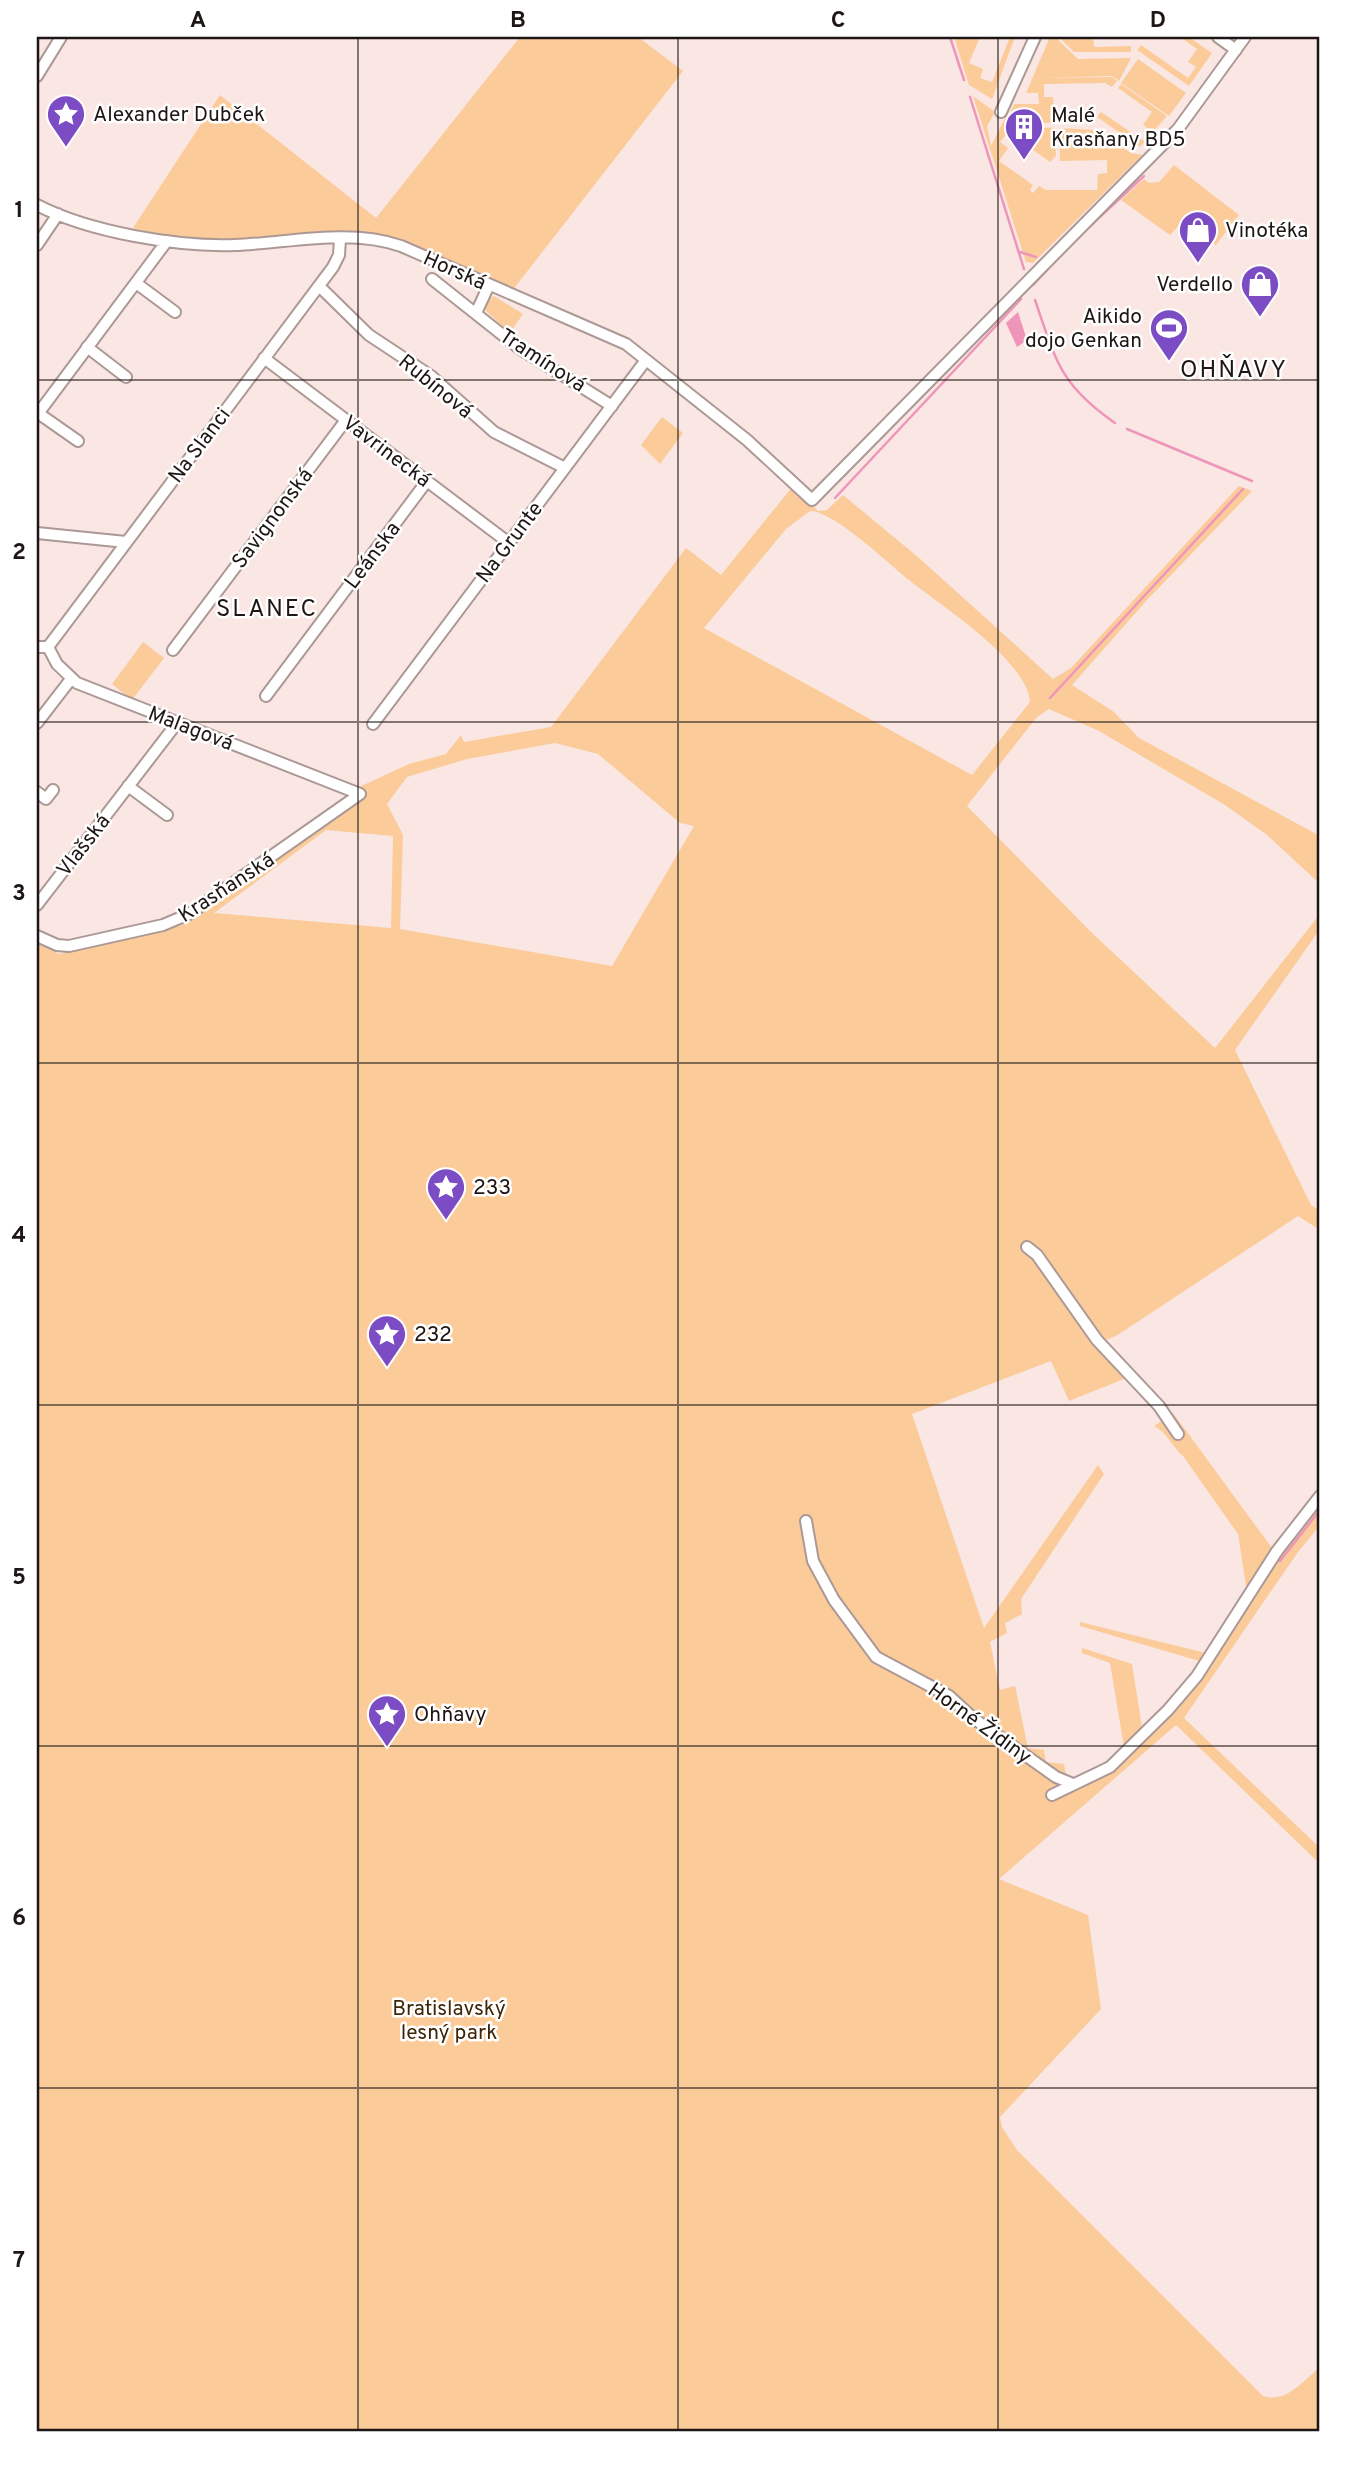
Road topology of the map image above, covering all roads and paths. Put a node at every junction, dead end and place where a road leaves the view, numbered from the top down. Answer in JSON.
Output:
{"nodes":[{"id":1,"x":61,"y":37,"type":"edge"},
{"id":2,"x":1035,"y":37,"type":"edge"},
{"id":3,"x":1218,"y":37,"type":"edge"},
{"id":4,"x":1245,"y":37,"type":"edge"},
{"id":5,"x":1236,"y":50,"type":"junction"},
{"id":6,"x":37,"y":76,"type":"edge"},
{"id":7,"x":1001,"y":112,"type":"dead end"},
{"id":8,"x":37,"y":205,"type":"edge"},
{"id":9,"x":58,"y":214,"type":"junction"},
{"id":10,"x":340,"y":239,"type":"junction"},
{"id":11,"x":167,"y":241,"type":"junction"},
{"id":12,"x":37,"y":245,"type":"edge"},
{"id":13,"x":432,"y":279,"type":"dead end"},
{"id":14,"x":136,"y":282,"type":"junction"},
{"id":15,"x":489,"y":285,"type":"junction"},
{"id":16,"x":319,"y":286,"type":"junction"},
{"id":17,"x":175,"y":312,"type":"dead end"},
{"id":18,"x":476,"y":313,"type":"junction"},
{"id":19,"x":87,"y":348,"type":"junction"},
{"id":20,"x":264,"y":358,"type":"junction"},
{"id":21,"x":646,"y":360,"type":"junction"},
{"id":22,"x":126,"y":377,"type":"dead end"},
{"id":23,"x":612,"y":406,"type":"junction"},
{"id":24,"x":38,"y":414,"type":"edge"},
{"id":25,"x":346,"y":420,"type":"junction"},
{"id":26,"x":78,"y":442,"type":"dead end"},
{"id":27,"x":565,"y":468,"type":"junction"},
{"id":28,"x":427,"y":481,"type":"junction"},
{"id":29,"x":37,"y":533,"type":"edge"},
{"id":30,"x":126,"y":542,"type":"junction"},
{"id":31,"x":509,"y":543,"type":"junction"},
{"id":32,"x":42,"y":647,"type":"edge"},
{"id":33,"x":173,"y":650,"type":"dead end"},
{"id":34,"x":71,"y":679,"type":"junction"},
{"id":35,"x":266,"y":696,"type":"dead end"},
{"id":36,"x":37,"y":723,"type":"edge"},
{"id":37,"x":177,"y":723,"type":"junction"},
{"id":38,"x":373,"y":724,"type":"dead end"},
{"id":39,"x":128,"y":786,"type":"junction"},
{"id":40,"x":53,"y":790,"type":"dead end"},
{"id":41,"x":37,"y":792,"type":"edge"},
{"id":42,"x":360,"y":794,"type":"joint"},
{"id":43,"x":167,"y":815,"type":"dead end"},
{"id":44,"x":37,"y":905,"type":"edge"},
{"id":45,"x":37,"y":936,"type":"edge"},
{"id":46,"x":1027,"y":1247,"type":"dead end"},
{"id":47,"x":1178,"y":1434,"type":"dead end"},
{"id":48,"x":1320,"y":1496,"type":"edge"},
{"id":49,"x":806,"y":1521,"type":"dead end"},
{"id":50,"x":1073,"y":1784,"type":"junction"},
{"id":51,"x":1052,"y":1795,"type":"dead end"}],
"edges":[{"from":1,"to":6,"type":"street"},
{"from":2,"to":7,"type":"street"},
{"from":3,"to":5,"type":"street"},
{"from":4,"to":5,"type":"street"},
{"from":5,"to":21,"type":"street","name":"Horská"},
{"from":8,"to":9,"type":"street","name":"Horská"},
{"from":9,"to":11,"type":"street","name":"Horská"},
{"from":9,"to":12,"type":"street"},
{"from":10,"to":11,"type":"street","name":"Horská"},
{"from":10,"to":15,"type":"street","name":"Horská"},
{"from":10,"to":16,"type":"street","name":"Na Slanci"},
{"from":11,"to":14,"type":"street"},
{"from":13,"to":18,"type":"street","name":"Tramínová"},
{"from":14,"to":17,"type":"street"},
{"from":14,"to":19,"type":"street"},
{"from":15,"to":18,"type":"street"},
{"from":15,"to":21,"type":"street","name":"Horská"},
{"from":16,"to":20,"type":"street","name":"Na Slanci"},
{"from":16,"to":27,"type":"street","name":"Rubínová"},
{"from":18,"to":23,"type":"street","name":"Tramínová"},
{"from":19,"to":22,"type":"street"},
{"from":19,"to":24,"type":"street"},
{"from":20,"to":25,"type":"street","name":"Vavrinecká"},
{"from":20,"to":30,"type":"street","name":"Na Slanci"},
{"from":21,"to":23,"type":"street","name":"Na Grunte"},
{"from":23,"to":27,"type":"street","name":"Na Grunte"},
{"from":24,"to":26,"type":"street"},
{"from":25,"to":28,"type":"street","name":"Vavrinecká"},
{"from":25,"to":33,"type":"street","name":"Savignonská"},
{"from":27,"to":31,"type":"street","name":"Na Grunte"},
{"from":28,"to":31,"type":"street","name":"Vavrinecká"},
{"from":28,"to":35,"type":"street","name":"Leánska"},
{"from":29,"to":30,"type":"street"},
{"from":30,"to":32,"type":"street","name":"Na Slanci"},
{"from":31,"to":38,"type":"street","name":"Na Grunte"},
{"from":32,"to":34,"type":"street"},
{"from":34,"to":36,"type":"street"},
{"from":34,"to":37,"type":"street","name":"Malagová"},
{"from":37,"to":39,"type":"street","name":"Vlašská"},
{"from":37,"to":42,"type":"street","name":"Malagová"},
{"from":39,"to":43,"type":"street"},
{"from":39,"to":44,"type":"street","name":"Vlašská"},
{"from":40,"to":41,"type":"street"},
{"from":42,"to":45,"type":"street","name":"Krasňanská"},
{"from":46,"to":47,"type":"street"},
{"from":48,"to":50,"type":"street"},
{"from":49,"to":50,"type":"street","name":"Horné Židiny"},
{"from":50,"to":51,"type":"street"}]}
